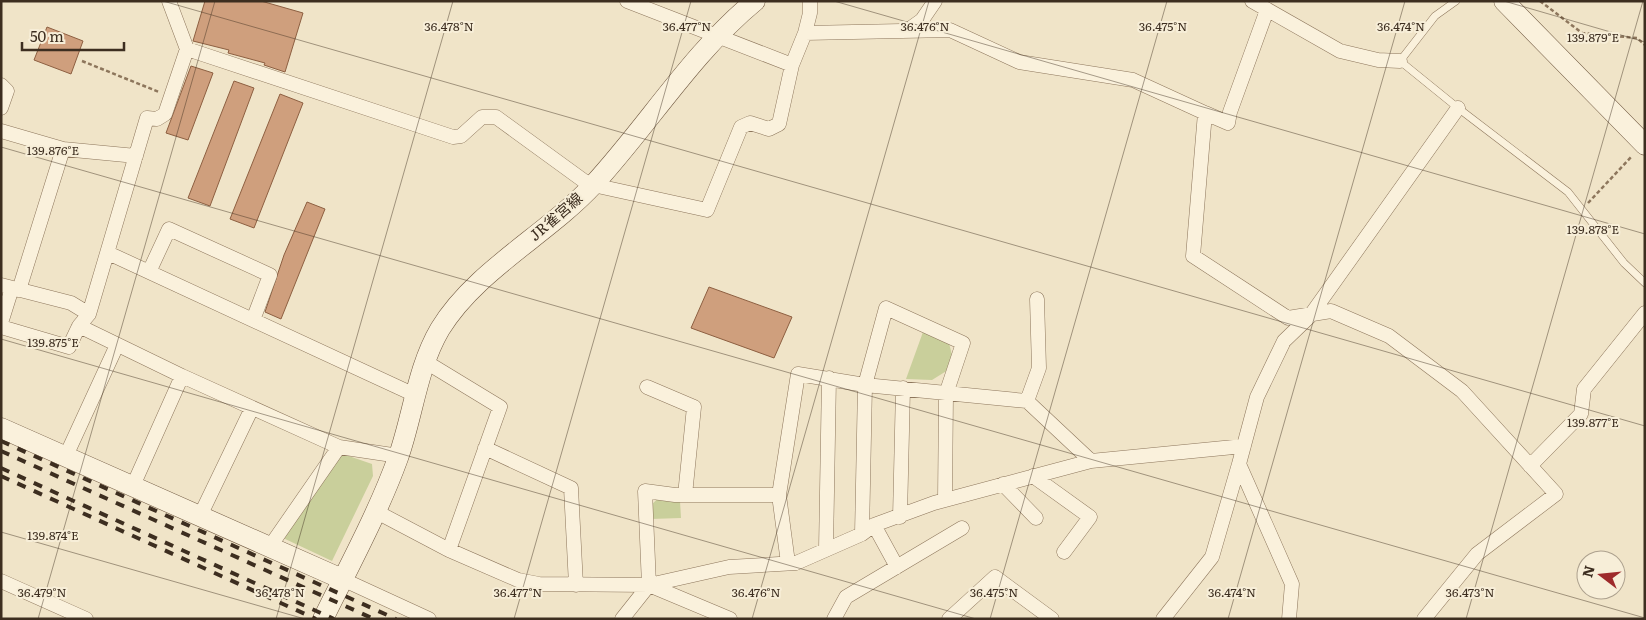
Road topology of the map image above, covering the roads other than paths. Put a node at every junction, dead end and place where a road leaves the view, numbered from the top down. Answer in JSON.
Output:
{"nodes":[{"id":1,"x":169,"y":1,"type":"edge"},
{"id":2,"x":628,"y":1,"type":"edge"},
{"id":3,"x":755,"y":1,"type":"edge"},
{"id":4,"x":810,"y":1,"type":"edge"},
{"id":5,"x":935,"y":1,"type":"edge"},
{"id":6,"x":1252,"y":1,"type":"edge"},
{"id":7,"x":1456,"y":1,"type":"edge"},
{"id":8,"x":1504,"y":1,"type":"edge"},
{"id":9,"x":1267,"y":10,"type":"junction"},
{"id":10,"x":908,"y":30,"type":"junction"},
{"id":11,"x":805,"y":34,"type":"junction"},
{"id":12,"x":716,"y":36,"type":"junction"},
{"id":13,"x":187,"y":49,"type":"junction"},
{"id":14,"x":1400,"y":61,"type":"junction"},
{"id":15,"x":792,"y":65,"type":"junction"},
{"id":16,"x":1,"y":85,"type":"edge"},
{"id":17,"x":1,"y":108,"type":"edge"},
{"id":18,"x":1458,"y":108,"type":"junction"},
{"id":19,"x":1206,"y":113,"type":"junction"},
{"id":20,"x":1,"y":132,"type":"edge"},
{"id":21,"x":1644,"y":144,"type":"edge"},
{"id":22,"x":62,"y":149,"type":"junction"},
{"id":23,"x":136,"y":156,"type":"junction"},
{"id":24,"x":593,"y":185,"type":"junction"},
{"id":25,"x":108,"y":254,"type":"junction"},
{"id":26,"x":149,"y":272,"type":"junction"},
{"id":27,"x":1645,"y":283,"type":"edge"},
{"id":28,"x":11,"y":288,"type":"edge"},
{"id":29,"x":1037,"y":299,"type":"dead end"},
{"id":30,"x":1645,"y":313,"type":"edge"},
{"id":31,"x":89,"y":314,"type":"junction"},
{"id":32,"x":1310,"y":316,"type":"junction"},
{"id":33,"x":253,"y":320,"type":"junction"},
{"id":34,"x":1,"y":325,"type":"edge"},
{"id":35,"x":78,"y":326,"type":"junction"},
{"id":36,"x":117,"y":344,"type":"junction"},
{"id":37,"x":426,"y":362,"type":"junction"},
{"id":38,"x":182,"y":376,"type":"junction"},
{"id":39,"x":829,"y":378,"type":"junction"},
{"id":40,"x":865,"y":385,"type":"junction"},
{"id":41,"x":647,"y":387,"type":"dead end"},
{"id":42,"x":903,"y":388,"type":"junction"},
{"id":43,"x":946,"y":394,"type":"junction"},
{"id":44,"x":415,"y":395,"type":"junction"},
{"id":45,"x":1027,"y":401,"type":"junction"},
{"id":46,"x":252,"y":408,"type":"junction"},
{"id":47,"x":1,"y":428,"type":"edge"},
{"id":48,"x":1244,"y":446,"type":"junction"},
{"id":49,"x":340,"y":447,"type":"junction"},
{"id":50,"x":485,"y":448,"type":"junction"},
{"id":51,"x":399,"y":456,"type":"junction"},
{"id":52,"x":64,"y":458,"type":"junction"},
{"id":53,"x":1091,"y":460,"type":"junction"},
{"id":54,"x":1239,"y":464,"type":"junction"},
{"id":55,"x":1530,"y":466,"type":"junction"},
{"id":56,"x":1033,"y":476,"type":"junction"},
{"id":57,"x":1003,"y":484,"type":"junction"},
{"id":58,"x":132,"y":488,"type":"junction"},
{"id":59,"x":684,"y":495,"type":"junction"},
{"id":60,"x":779,"y":495,"type":"junction"},
{"id":61,"x":945,"y":500,"type":"junction"},
{"id":62,"x":375,"y":511,"type":"junction"},
{"id":63,"x":200,"y":516,"type":"junction"},
{"id":64,"x":900,"y":517,"type":"junction"},
{"id":65,"x":1036,"y":518,"type":"dead end"},
{"id":66,"x":874,"y":525,"type":"junction"},
{"id":67,"x":962,"y":528,"type":"dead end"},
{"id":68,"x":862,"y":534,"type":"junction"},
{"id":69,"x":269,"y":548,"type":"junction"},
{"id":70,"x":826,"y":549,"type":"junction"},
{"id":71,"x":449,"y":550,"type":"junction"},
{"id":72,"x":1064,"y":552,"type":"dead end"},
{"id":73,"x":788,"y":563,"type":"junction"},
{"id":74,"x":897,"y":567,"type":"junction"},
{"id":75,"x":342,"y":579,"type":"junction"},
{"id":76,"x":1,"y":581,"type":"edge"},
{"id":77,"x":576,"y":584,"type":"junction"},
{"id":78,"x":649,"y":584,"type":"junction"},
{"id":79,"x":86,"y":619,"type":"edge"},
{"id":80,"x":323,"y":619,"type":"edge"},
{"id":81,"x":429,"y":619,"type":"edge"},
{"id":82,"x":622,"y":619,"type":"edge"},
{"id":83,"x":730,"y":619,"type":"edge"},
{"id":84,"x":834,"y":619,"type":"edge"},
{"id":85,"x":948,"y":619,"type":"edge"},
{"id":86,"x":1052,"y":619,"type":"edge"},
{"id":87,"x":1163,"y":619,"type":"edge"},
{"id":88,"x":1289,"y":619,"type":"edge"},
{"id":89,"x":1424,"y":619,"type":"edge"}],
"edges":[{"from":1,"to":13,"type":"street"},
{"from":2,"to":12,"type":"street"},
{"from":3,"to":12,"type":"street","name":"JR雀宮線"},
{"from":4,"to":11,"type":"street"},
{"from":5,"to":10,"type":"street"},
{"from":6,"to":9,"type":"street"},
{"from":7,"to":14,"type":"lane"},
{"from":8,"to":21,"type":"street"},
{"from":9,"to":14,"type":"street"},
{"from":9,"to":19,"type":"street"},
{"from":10,"to":11,"type":"street"},
{"from":10,"to":19,"type":"street"},
{"from":11,"to":15,"type":"street"},
{"from":12,"to":15,"type":"street"},
{"from":12,"to":24,"type":"street","name":"JR雀宮線"},
{"from":13,"to":23,"type":"street"},
{"from":13,"to":24,"type":"street"},
{"from":14,"to":18,"type":"lane"},
{"from":15,"to":24,"type":"street"},
{"from":16,"to":17,"type":"street"},
{"from":18,"to":27,"type":"lane"},
{"from":18,"to":32,"type":"street"},
{"from":19,"to":32,"type":"street"},
{"from":20,"to":22,"type":"street"},
{"from":22,"to":23,"type":"street"},
{"from":22,"to":28,"type":"street"},
{"from":23,"to":25,"type":"street"},
{"from":24,"to":37,"type":"street","name":"JR雀宮線"},
{"from":25,"to":26,"type":"street"},
{"from":25,"to":31,"type":"street"},
{"from":26,"to":33,"type":"street"},
{"from":26,"to":33,"type":"street"},
{"from":28,"to":31,"type":"street"},
{"from":28,"to":34,"type":"street"},
{"from":29,"to":45,"type":"street"},
{"from":30,"to":55,"type":"street"},
{"from":31,"to":35,"type":"street"},
{"from":32,"to":48,"type":"street"},
{"from":32,"to":55,"type":"street"},
{"from":33,"to":44,"type":"street"},
{"from":34,"to":35,"type":"street"},
{"from":35,"to":36,"type":"street"},
{"from":36,"to":38,"type":"street"},
{"from":36,"to":52,"type":"street"},
{"from":37,"to":44,"type":"street","name":"JR雀宮線"},
{"from":37,"to":50,"type":"street"},
{"from":38,"to":46,"type":"street"},
{"from":38,"to":58,"type":"street"},
{"from":39,"to":40,"type":"street"},
{"from":39,"to":60,"type":"street"},
{"from":39,"to":70,"type":"street"},
{"from":40,"to":42,"type":"street"},
{"from":40,"to":43,"type":"street"},
{"from":40,"to":68,"type":"street"},
{"from":41,"to":59,"type":"street"},
{"from":42,"to":43,"type":"street"},
{"from":42,"to":64,"type":"street"},
{"from":43,"to":45,"type":"street"},
{"from":43,"to":61,"type":"street"},
{"from":44,"to":51,"type":"street","name":"JR雀宮線"},
{"from":45,"to":53,"type":"street"},
{"from":46,"to":49,"type":"street"},
{"from":46,"to":63,"type":"street"},
{"from":47,"to":52,"type":"street"},
{"from":48,"to":53,"type":"street"},
{"from":48,"to":54,"type":"street"},
{"from":49,"to":51,"type":"street"},
{"from":49,"to":69,"type":"street"},
{"from":50,"to":71,"type":"street"},
{"from":50,"to":77,"type":"street"},
{"from":51,"to":62,"type":"street","name":"JR雀宮線"},
{"from":52,"to":58,"type":"street"},
{"from":53,"to":56,"type":"street"},
{"from":54,"to":87,"type":"street"},
{"from":54,"to":88,"type":"street"},
{"from":55,"to":89,"type":"street"},
{"from":56,"to":57,"type":"street"},
{"from":56,"to":72,"type":"street"},
{"from":57,"to":61,"type":"street"},
{"from":57,"to":65,"type":"street"},
{"from":58,"to":63,"type":"street"},
{"from":59,"to":60,"type":"street"},
{"from":59,"to":78,"type":"street"},
{"from":60,"to":73,"type":"street"},
{"from":61,"to":64,"type":"street"},
{"from":62,"to":71,"type":"street"},
{"from":62,"to":75,"type":"street","name":"JR雀宮線"},
{"from":63,"to":69,"type":"street"},
{"from":64,"to":66,"type":"street"},
{"from":66,"to":68,"type":"street"},
{"from":66,"to":74,"type":"street"},
{"from":67,"to":74,"type":"street"},
{"from":68,"to":70,"type":"street"},
{"from":69,"to":75,"type":"street"},
{"from":70,"to":73,"type":"street"},
{"from":71,"to":77,"type":"street"},
{"from":73,"to":78,"type":"street"},
{"from":74,"to":84,"type":"street"},
{"from":75,"to":80,"type":"street","name":"JR雀宮線"},
{"from":75,"to":81,"type":"street"},
{"from":76,"to":79,"type":"street"},
{"from":77,"to":78,"type":"street"},
{"from":78,"to":82,"type":"street"},
{"from":78,"to":83,"type":"street"},
{"from":85,"to":86,"type":"street"}]}
